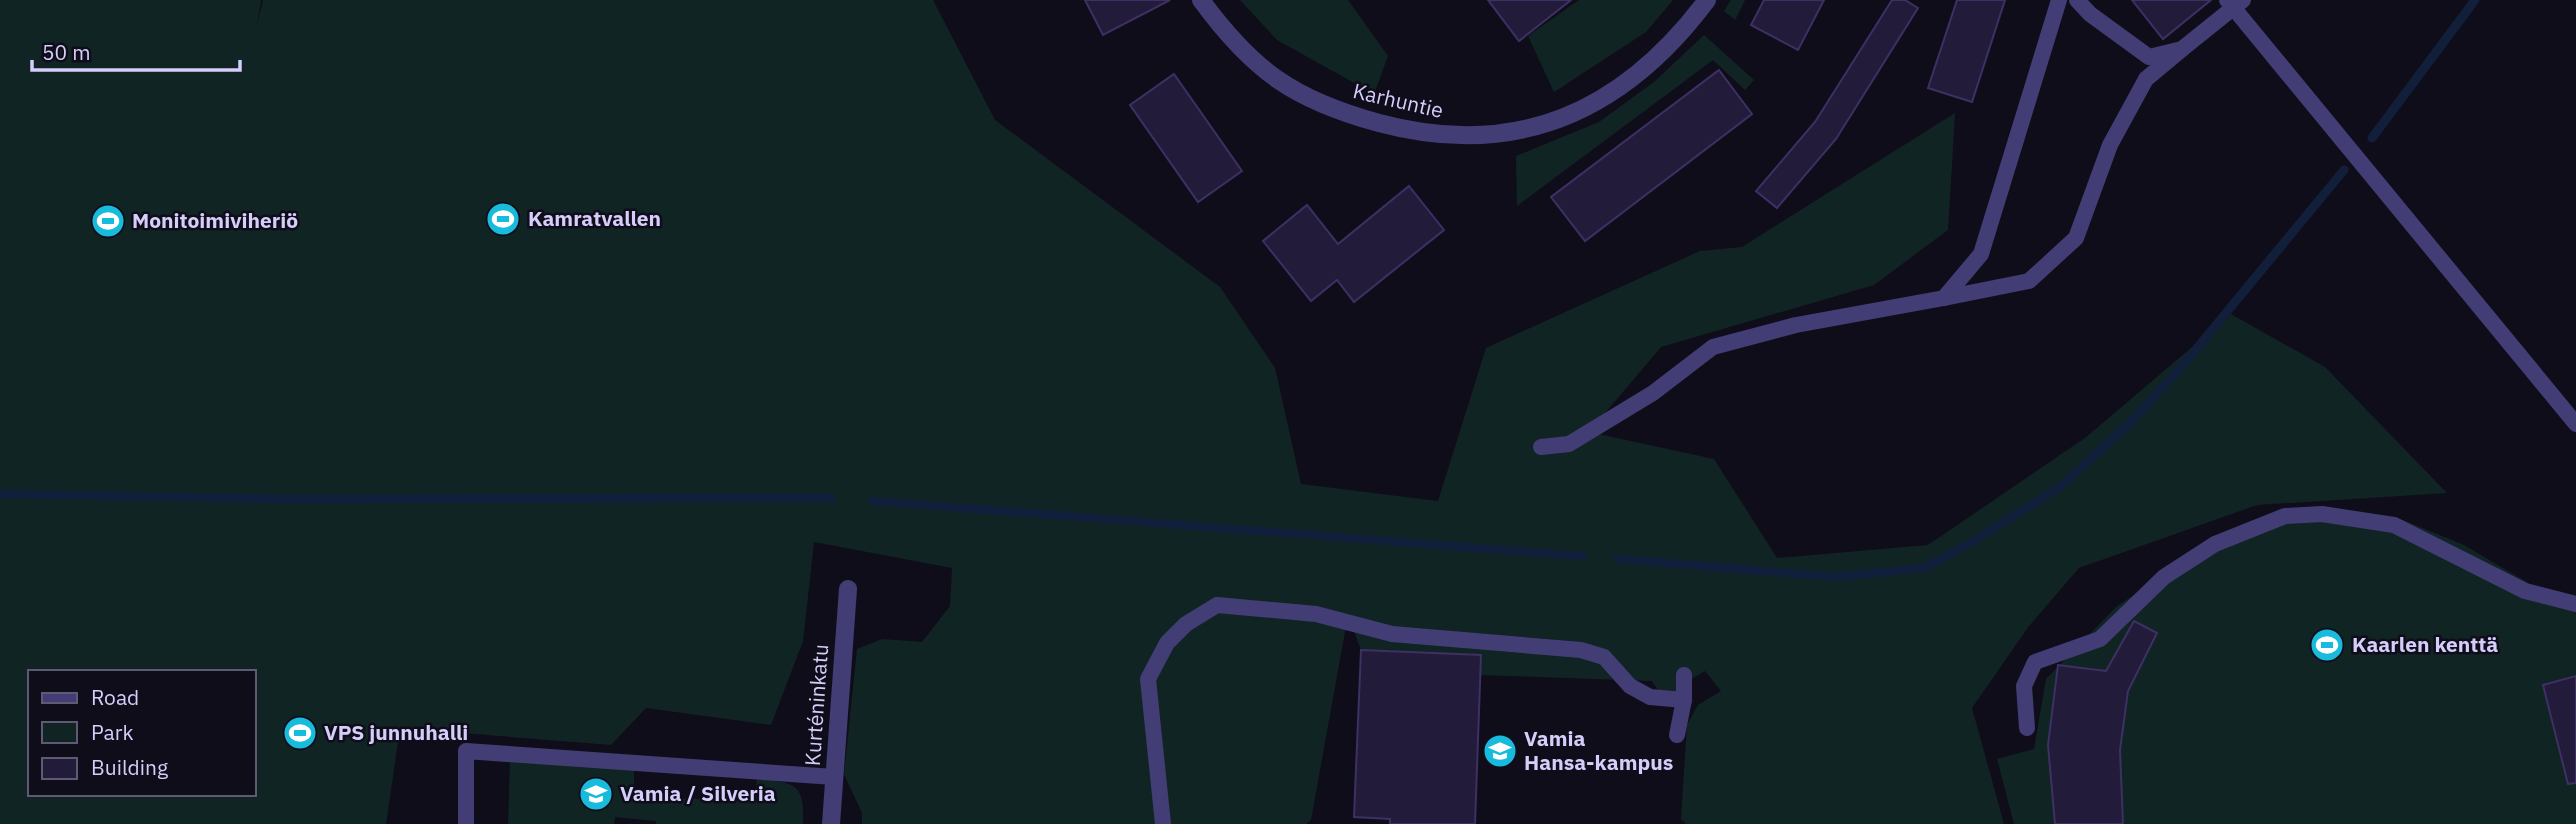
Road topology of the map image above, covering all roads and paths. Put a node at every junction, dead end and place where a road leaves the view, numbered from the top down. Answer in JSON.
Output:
{"nodes":[{"id":1,"x":1201,"y":0,"type":"edge"},
{"id":2,"x":1707,"y":0,"type":"edge"},
{"id":3,"x":2059,"y":0,"type":"edge"},
{"id":4,"x":2077,"y":0,"type":"edge"},
{"id":5,"x":2234,"y":3,"type":"edge"},
{"id":6,"x":2182,"y":49,"type":"junction"},
{"id":7,"x":1944,"y":298,"type":"junction"},
{"id":8,"x":2576,"y":424,"type":"edge"},
{"id":9,"x":1541,"y":447,"type":"dead end"},
{"id":10,"x":848,"y":589,"type":"dead end"},
{"id":11,"x":2576,"y":604,"type":"edge"},
{"id":12,"x":1684,"y":675,"type":"dead end"},
{"id":13,"x":1685,"y":700,"type":"junction"},
{"id":14,"x":2027,"y":728,"type":"dead end"},
{"id":15,"x":1678,"y":735,"type":"dead end"},
{"id":16,"x":834,"y":777,"type":"junction"},
{"id":17,"x":466,"y":824,"type":"edge"},
{"id":18,"x":831,"y":824,"type":"edge"},
{"id":19,"x":1163,"y":824,"type":"edge"}],
"edges":[{"from":1,"to":2,"type":"street","name":"Karhuntie"},
{"from":3,"to":7,"type":"lane"},
{"from":4,"to":6,"type":"lane"},
{"from":5,"to":6,"type":"lane"},
{"from":5,"to":8,"type":"lane"},
{"from":6,"to":7,"type":"lane"},
{"from":7,"to":9,"type":"lane"},
{"from":10,"to":16,"type":"street","name":"Kurténinkatu"},
{"from":11,"to":14,"type":"lane"},
{"from":12,"to":13,"type":"lane"},
{"from":13,"to":15,"type":"lane"},
{"from":13,"to":19,"type":"lane"},
{"from":16,"to":17,"type":"lane"},
{"from":16,"to":18,"type":"street","name":"Kurténinkatu"}]}
